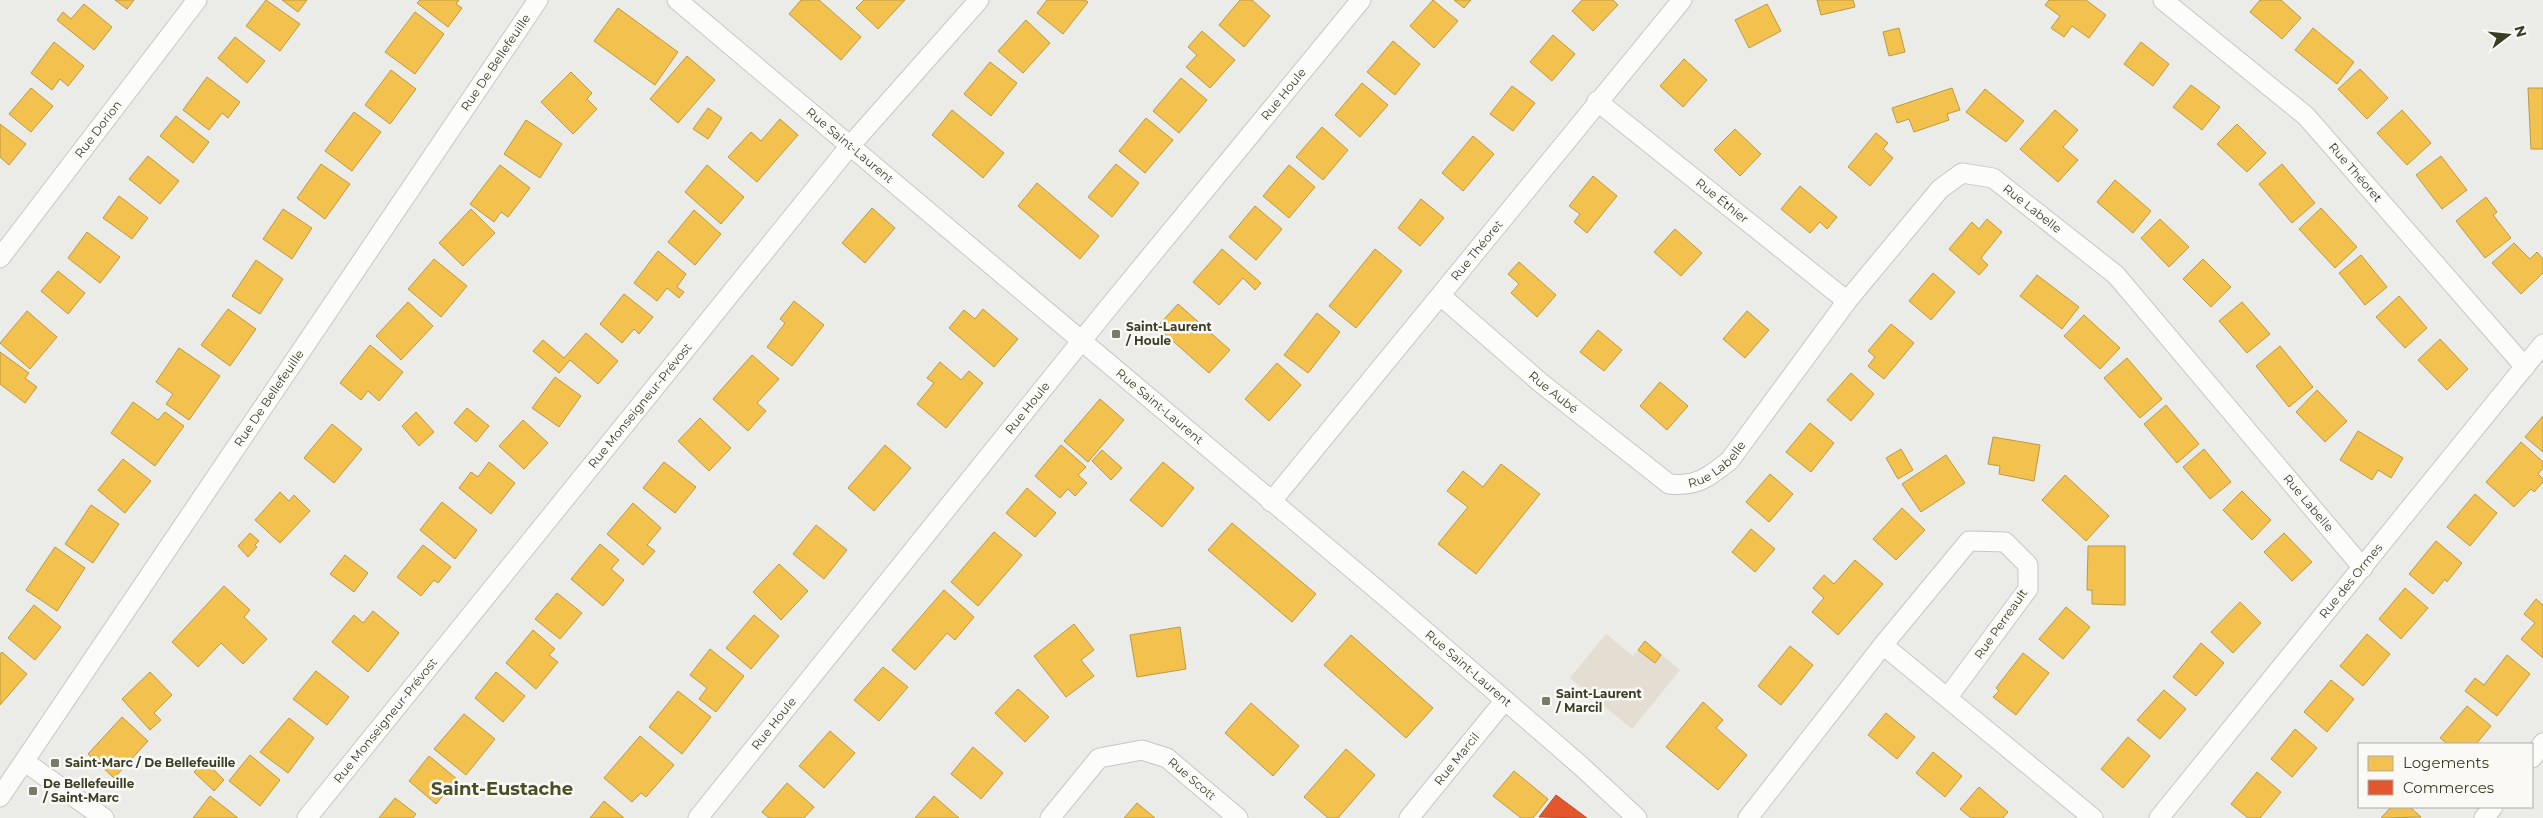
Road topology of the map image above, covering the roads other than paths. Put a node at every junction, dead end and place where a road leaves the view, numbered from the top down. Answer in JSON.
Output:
{"nodes":[{"id":1,"x":197,"y":0,"type":"edge"},
{"id":2,"x":538,"y":0,"type":"edge"},
{"id":3,"x":677,"y":0,"type":"edge"},
{"id":4,"x":979,"y":0,"type":"edge"},
{"id":5,"x":1360,"y":0,"type":"edge"},
{"id":6,"x":1682,"y":0,"type":"edge"},
{"id":7,"x":2163,"y":0,"type":"edge"},
{"id":8,"x":1598,"y":101,"type":"junction"},
{"id":9,"x":849,"y":147,"type":"junction"},
{"id":10,"x":0,"y":258,"type":"edge"},
{"id":11,"x":1440,"y":296,"type":"junction"},
{"id":12,"x":1847,"y":301,"type":"junction"},
{"id":13,"x":1081,"y":342,"type":"junction"},
{"id":14,"x":2543,"y":344,"type":"edge"},
{"id":15,"x":2524,"y":367,"type":"junction"},
{"id":16,"x":1669,"y":484,"type":"joint"},
{"id":17,"x":1271,"y":502,"type":"junction"},
{"id":18,"x":2363,"y":568,"type":"junction"},
{"id":19,"x":1884,"y":645,"type":"junction"},
{"id":20,"x":1948,"y":697,"type":"junction"},
{"id":21,"x":1506,"y":700,"type":"junction"},
{"id":22,"x":2543,"y":743,"type":"edge"},
{"id":23,"x":2533,"y":757,"type":"edge"},
{"id":24,"x":25,"y":762,"type":"junction"},
{"id":25,"x":0,"y":797,"type":"edge"},
{"id":26,"x":2492,"y":808,"type":"edge"},
{"id":27,"x":104,"y":818,"type":"edge"},
{"id":28,"x":307,"y":818,"type":"edge"},
{"id":29,"x":698,"y":818,"type":"edge"},
{"id":30,"x":1050,"y":818,"type":"edge"},
{"id":31,"x":1238,"y":818,"type":"edge"},
{"id":32,"x":1409,"y":818,"type":"edge"},
{"id":33,"x":1638,"y":818,"type":"edge"},
{"id":34,"x":1748,"y":818,"type":"edge"},
{"id":35,"x":2093,"y":818,"type":"edge"},
{"id":36,"x":2159,"y":818,"type":"edge"},
{"id":37,"x":2484,"y":818,"type":"edge"}],
"edges":[{"from":1,"to":10,"type":"street","name":"Rue Dorion"},
{"from":2,"to":24,"type":"street","name":"Rue De Bellefeuille"},
{"from":3,"to":9,"type":"street","name":"Rue Saint-Laurent"},
{"from":4,"to":9,"type":"street","name":"Rue Monseigneur-Prévost"},
{"from":5,"to":13,"type":"street","name":"Rue Houle"},
{"from":6,"to":8,"type":"street","name":"Rue Théoret"},
{"from":7,"to":15,"type":"street","name":"Rue Théoret"},
{"from":8,"to":11,"type":"street","name":"Rue Théoret"},
{"from":8,"to":12,"type":"street","name":"Rue Éthier"},
{"from":9,"to":13,"type":"street","name":"Rue Saint-Laurent"},
{"from":9,"to":28,"type":"street","name":"Rue Monseigneur-Prévost"},
{"from":11,"to":16,"type":"street","name":"Rue Aubé"},
{"from":11,"to":17,"type":"street","name":"Rue Théoret"},
{"from":12,"to":16,"type":"street","name":"Rue Labelle"},
{"from":12,"to":18,"type":"street","name":"Rue Labelle"},
{"from":13,"to":17,"type":"street","name":"Rue Saint-Laurent"},
{"from":13,"to":29,"type":"street","name":"Rue Houle"},
{"from":14,"to":15,"type":"street","name":"Rue des Ormes"},
{"from":15,"to":18,"type":"street","name":"Rue des Ormes"},
{"from":17,"to":21,"type":"street","name":"Rue Saint-Laurent"},
{"from":18,"to":36,"type":"street","name":"Rue des Ormes"},
{"from":19,"to":20,"type":"street"},
{"from":19,"to":20,"type":"street","name":"Rue Perreault"},
{"from":19,"to":34,"type":"street","name":"Rue Perreault"},
{"from":20,"to":35,"type":"street"},
{"from":21,"to":32,"type":"street","name":"Rue Marcil"},
{"from":21,"to":33,"type":"street","name":"Rue Saint-Laurent"},
{"from":22,"to":23,"type":"street"},
{"from":24,"to":25,"type":"street","name":"Rue De Bellefeuille"},
{"from":24,"to":27,"type":"street"},
{"from":26,"to":37,"type":"street"},
{"from":30,"to":31,"type":"street","name":"Rue Scott"}]}
